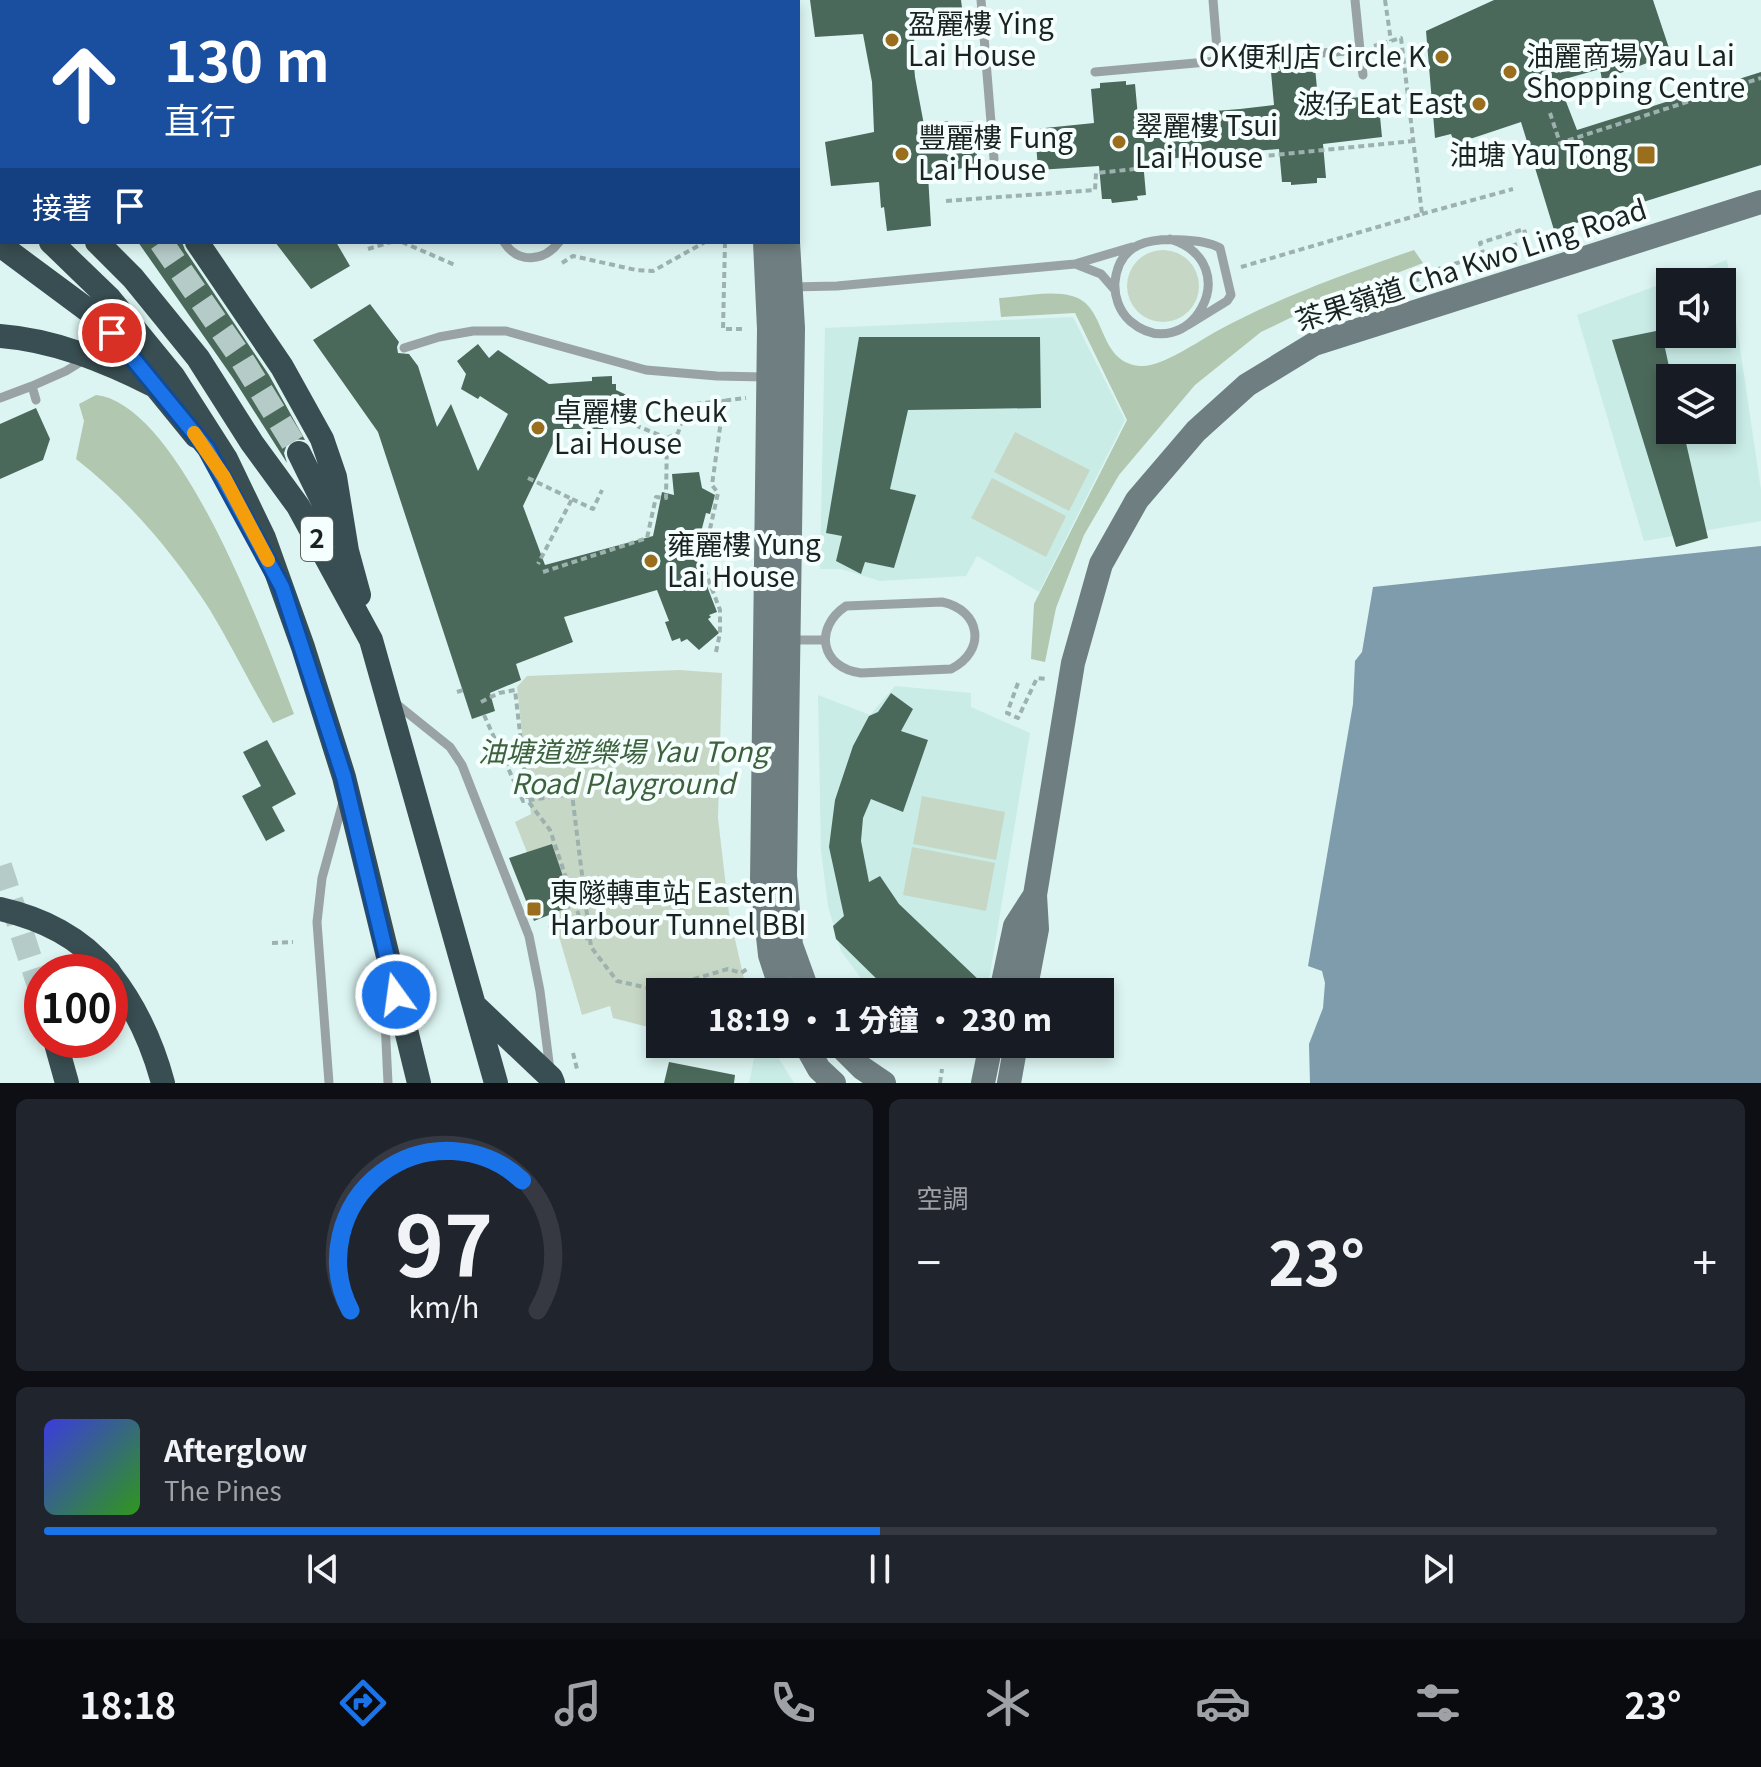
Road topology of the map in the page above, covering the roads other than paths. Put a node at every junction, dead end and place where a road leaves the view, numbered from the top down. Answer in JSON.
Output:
{"nodes":[{"id":1,"x":981,"y":0,"type":"edge"},
{"id":2,"x":1213,"y":0,"type":"edge"},
{"id":3,"x":1355,"y":0,"type":"edge"},
{"id":4,"x":1360,"y":50,"type":"junction"},
{"id":5,"x":1218,"y":61,"type":"junction"},
{"id":6,"x":1095,"y":72,"type":"dead end"},
{"id":7,"x":1363,"y":75,"type":"dead end"},
{"id":8,"x":994,"y":159,"type":"dead end"},
{"id":9,"x":1761,"y":202,"type":"edge"},
{"id":10,"x":1170,"y":239,"type":"junction"},
{"id":11,"x":53,"y":244,"type":"edge"},
{"id":12,"x":99,"y":244,"type":"edge"},
{"id":13,"x":198,"y":244,"type":"edge"},
{"id":14,"x":506,"y":244,"type":"edge"},
{"id":15,"x":557,"y":244,"type":"edge"},
{"id":16,"x":765,"y":244,"type":"edge"},
{"id":17,"x":788,"y":244,"type":"edge"},
{"id":18,"x":0,"y":245,"type":"edge"},
{"id":19,"x":1135,"y":247,"type":"junction"},
{"id":20,"x":1075,"y":264,"type":"junction"},
{"id":21,"x":767,"y":287,"type":"junction"},
{"id":22,"x":792,"y":287,"type":"junction"},
{"id":23,"x":1115,"y":290,"type":"junction"},
{"id":24,"x":1188,"y":325,"type":"junction"},
{"id":25,"x":0,"y":336,"type":"edge"},
{"id":26,"x":404,"y":348,"type":"dead end"},
{"id":27,"x":90,"y":356,"type":"junction"},
{"id":28,"x":768,"y":377,"type":"junction"},
{"id":29,"x":32,"y":386,"type":"junction"},
{"id":30,"x":158,"y":388,"type":"junction"},
{"id":31,"x":0,"y":398,"type":"edge"},
{"id":32,"x":36,"y":400,"type":"dead end"},
{"id":33,"x":299,"y":453,"type":"tunnel mouth"},
{"id":34,"x":347,"y":551,"type":"junction"},
{"id":35,"x":282,"y":587,"type":"junction"},
{"id":36,"x":787,"y":639,"type":"junction"},
{"id":37,"x":371,"y":640,"type":"junction"},
{"id":38,"x":825,"y":640,"type":"junction"},
{"id":39,"x":389,"y":698,"type":"junction"},
{"id":40,"x":344,"y":777,"type":"junction"},
{"id":41,"x":1035,"y":895,"type":"junction"},
{"id":42,"x":0,"y":909,"type":"edge"},
{"id":43,"x":381,"y":937,"type":"junction"},
{"id":44,"x":91,"y":954,"type":"edge"},
{"id":45,"x":777,"y":978,"type":"edge"},
{"id":46,"x":803,"y":978,"type":"edge"},
{"id":47,"x":1004,"y":978,"type":"edge"},
{"id":48,"x":1028,"y":978,"type":"edge"},
{"id":49,"x":128,"y":1001,"type":"edge"},
{"id":50,"x":472,"y":1003,"type":"junction"},
{"id":51,"x":60,"y":1058,"type":"edge"},
{"id":52,"x":813,"y":1058,"type":"edge"},
{"id":53,"x":852,"y":1058,"type":"edge"},
{"id":54,"x":988,"y":1058,"type":"edge"},
{"id":55,"x":1013,"y":1058,"type":"edge"},
{"id":56,"x":552,"y":1080,"type":"edge"},
{"id":57,"x":67,"y":1083,"type":"edge"},
{"id":58,"x":163,"y":1083,"type":"edge"},
{"id":59,"x":329,"y":1083,"type":"edge"},
{"id":60,"x":388,"y":1083,"type":"edge"},
{"id":61,"x":419,"y":1083,"type":"edge"},
{"id":62,"x":496,"y":1083,"type":"edge"},
{"id":63,"x":834,"y":1083,"type":"edge"},
{"id":64,"x":884,"y":1083,"type":"edge"},
{"id":65,"x":983,"y":1083,"type":"edge"},
{"id":66,"x":1009,"y":1083,"type":"edge"}],
"edges":[{"from":1,"to":8,"type":"lane"},
{"from":2,"to":5,"type":"lane"},
{"from":3,"to":4,"type":"lane"},
{"from":4,"to":5,"type":"lane"},
{"from":4,"to":7,"type":"lane"},
{"from":5,"to":6,"type":"lane"},
{"from":9,"to":41,"type":"street","name":"茶果嶺道 Cha Kwo Ling Road"},
{"from":10,"to":19,"type":"lane"},
{"from":10,"to":24,"type":"lane"},
{"from":10,"to":24,"type":"lane"},
{"from":11,"to":35,"type":"highway","number":"2"},
{"from":12,"to":37,"type":"highway","number":"2"},
{"from":13,"to":34,"type":"highway"},
{"from":14,"to":15,"type":"lane"},
{"from":16,"to":21,"type":"street"},
{"from":17,"to":22,"type":"street"},
{"from":18,"to":30,"type":"highway"},
{"from":19,"to":20,"type":"lane"},
{"from":19,"to":23,"type":"lane"},
{"from":20,"to":22,"type":"lane"},
{"from":20,"to":23,"type":"lane"},
{"from":21,"to":22,"type":"lane"},
{"from":21,"to":28,"type":"street"},
{"from":22,"to":36,"type":"street"},
{"from":23,"to":24,"type":"lane"},
{"from":25,"to":27,"type":"highway"},
{"from":26,"to":28,"type":"lane"},
{"from":27,"to":29,"type":"lane"},
{"from":27,"to":30,"type":"highway"},
{"from":28,"to":45,"type":"street"},
{"from":29,"to":31,"type":"lane"},
{"from":29,"to":32,"type":"lane"},
{"from":30,"to":35,"type":"highway"},
{"from":33,"to":34,"type":"highway"},
{"from":34,"to":37,"type":"highway"},
{"from":35,"to":40,"type":"highway","number":"2"},
{"from":36,"to":38,"type":"lane"},
{"from":36,"to":46,"type":"street"},
{"from":37,"to":39,"type":"highway","number":"2"},
{"from":38,"to":38,"type":"lane"},
{"from":39,"to":50,"type":"highway","number":"2"},
{"from":39,"to":56,"type":"lane"},
{"from":40,"to":43,"type":"highway","number":"2"},
{"from":40,"to":59,"type":"lane"},
{"from":41,"to":47,"type":"street","name":"茶果嶺道 Cha Kwo Ling Road"},
{"from":41,"to":48,"type":"street","name":"茶果嶺道 Cha Kwo Ling Road"},
{"from":42,"to":44,"type":"highway","bridge":true},
{"from":43,"to":60,"type":"lane"},
{"from":43,"to":61,"type":"highway","number":"2"},
{"from":49,"to":58,"type":"highway"},
{"from":50,"to":56,"type":"highway"},
{"from":50,"to":62,"type":"highway","number":"2"},
{"from":51,"to":57,"type":"highway"},
{"from":52,"to":63,"type":"street"},
{"from":53,"to":64,"type":"street"},
{"from":54,"to":65,"type":"street"},
{"from":55,"to":66,"type":"street"}]}
